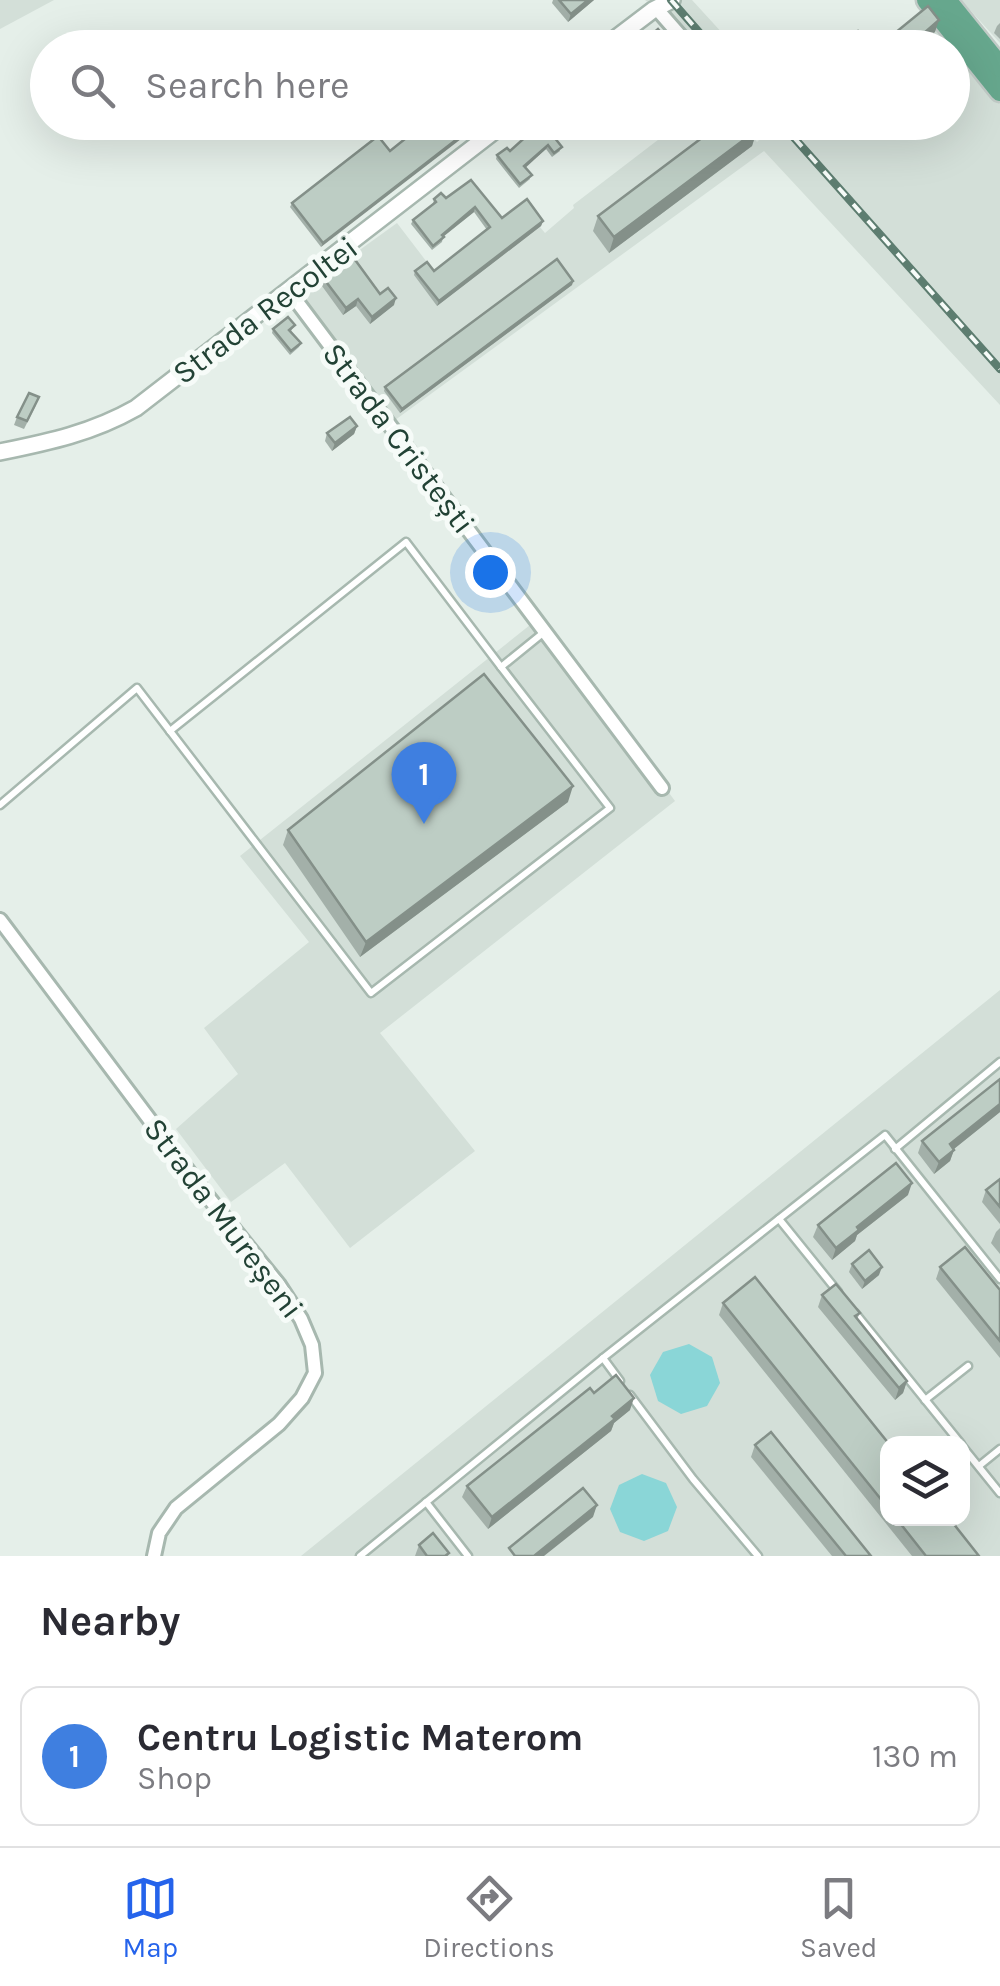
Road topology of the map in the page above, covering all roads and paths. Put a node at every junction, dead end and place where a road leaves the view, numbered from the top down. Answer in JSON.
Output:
{"nodes":[{"id":1,"x":672,"y":0,"type":"edge"},
{"id":2,"x":927,"y":0,"type":"edge"},
{"id":3,"x":946,"y":0,"type":"edge"},
{"id":4,"x":656,"y":8,"type":"junction"},
{"id":5,"x":627,"y":30,"type":"edge"},
{"id":6,"x":676,"y":30,"type":"edge"},
{"id":7,"x":951,"y":30,"type":"edge"},
{"id":8,"x":970,"y":54,"type":"edge"},
{"id":9,"x":996,"y":56,"type":"edge"},
{"id":10,"x":1000,"y":91,"type":"edge"},
{"id":11,"x":483,"y":140,"type":"edge"},
{"id":12,"x":289,"y":291,"type":"junction"},
{"id":13,"x":0,"y":452,"type":"edge"},
{"id":14,"x":544,"y":632,"type":"junction"},
{"id":15,"x":501,"y":666,"type":"junction"},
{"id":16,"x":170,"y":731,"type":"junction"},
{"id":17,"x":662,"y":788,"type":"dead end"},
{"id":18,"x":0,"y":805,"type":"edge"},
{"id":19,"x":0,"y":920,"type":"edge"},
{"id":20,"x":1000,"y":1062,"type":"edge"},
{"id":21,"x":895,"y":1148,"type":"junction"},
{"id":22,"x":779,"y":1219,"type":"junction"},
{"id":23,"x":1000,"y":1280,"type":"edge"},
{"id":24,"x":840,"y":1294,"type":"edge"},
{"id":25,"x":852,"y":1310,"type":"edge"},
{"id":26,"x":602,"y":1358,"type":"junction"},
{"id":27,"x":968,"y":1366,"type":"dead end"},
{"id":28,"x":925,"y":1400,"type":"junction"},
{"id":29,"x":955,"y":1436,"type":"edge"},
{"id":30,"x":1000,"y":1449,"type":"edge"},
{"id":31,"x":970,"y":1455,"type":"edge"},
{"id":32,"x":979,"y":1466,"type":"junction"},
{"id":33,"x":1000,"y":1493,"type":"edge"},
{"id":34,"x":426,"y":1502,"type":"junction"},
{"id":35,"x":154,"y":1556,"type":"edge"},
{"id":36,"x":360,"y":1556,"type":"edge"},
{"id":37,"x":468,"y":1556,"type":"edge"},
{"id":38,"x":758,"y":1556,"type":"edge"}],
"edges":[{"from":1,"to":4,"type":"street"},
{"from":2,"to":7,"type":"main road"},
{"from":3,"to":9,"type":"main road"},
{"from":4,"to":5,"type":"street"},
{"from":4,"to":6,"type":"street"},
{"from":8,"to":10,"type":"main road"},
{"from":11,"to":12,"type":"street","name":"Strada Recoltei"},
{"from":12,"to":13,"type":"street","name":"Strada Recoltei"},
{"from":12,"to":14,"type":"street","name":"Strada Cristești"},
{"from":14,"to":15,"type":"lane"},
{"from":14,"to":17,"type":"street","name":"Strada Cristești"},
{"from":15,"to":16,"type":"lane"},
{"from":15,"to":16,"type":"lane"},
{"from":16,"to":18,"type":"lane"},
{"from":19,"to":35,"type":"street","name":"Strada Mureșeni"},
{"from":20,"to":21,"type":"lane"},
{"from":21,"to":22,"type":"lane"},
{"from":21,"to":23,"type":"lane"},
{"from":22,"to":24,"type":"lane"},
{"from":22,"to":26,"type":"lane"},
{"from":25,"to":28,"type":"lane"},
{"from":26,"to":34,"type":"lane"},
{"from":26,"to":38,"type":"lane"},
{"from":27,"to":28,"type":"lane"},
{"from":28,"to":29,"type":"lane"},
{"from":30,"to":32,"type":"lane"},
{"from":31,"to":32,"type":"lane"},
{"from":32,"to":33,"type":"lane"},
{"from":34,"to":36,"type":"lane"},
{"from":34,"to":37,"type":"lane"}]}
